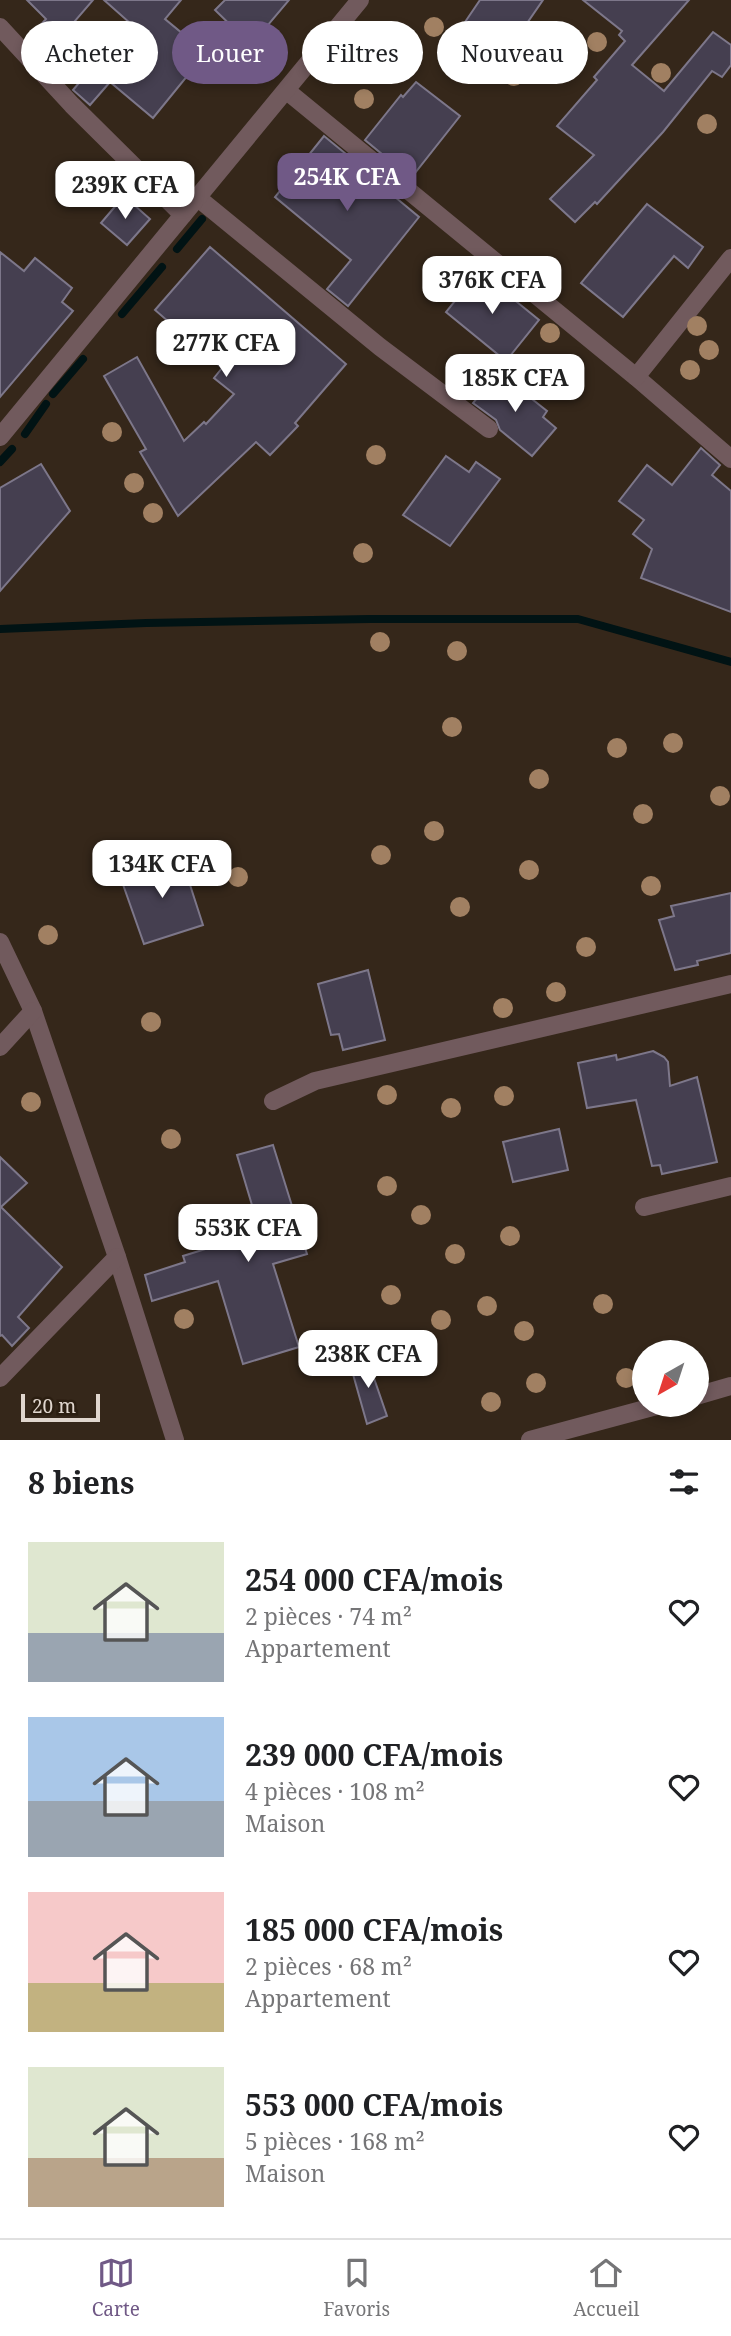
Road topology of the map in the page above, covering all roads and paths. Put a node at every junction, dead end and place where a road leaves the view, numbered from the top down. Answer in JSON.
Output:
{"nodes":[{"id":1,"x":360,"y":0,"type":"edge"},
{"id":2,"x":0,"y":27,"type":"edge"},
{"id":3,"x":287,"y":91,"type":"junction"},
{"id":4,"x":198,"y":198,"type":"junction"},
{"id":5,"x":183,"y":215,"type":"junction"},
{"id":6,"x":731,"y":258,"type":"edge"},
{"id":7,"x":636,"y":377,"type":"junction"},
{"id":8,"x":489,"y":429,"type":"dead end"},
{"id":9,"x":0,"y":437,"type":"edge"},
{"id":10,"x":731,"y":459,"type":"edge"},
{"id":11,"x":0,"y":942,"type":"edge"},
{"id":12,"x":731,"y":984,"type":"edge"},
{"id":13,"x":33,"y":1012,"type":"junction"},
{"id":14,"x":0,"y":1047,"type":"edge"},
{"id":15,"x":273,"y":1101,"type":"dead end"},
{"id":16,"x":731,"y":1186,"type":"edge"},
{"id":17,"x":644,"y":1206,"type":"dead end"},
{"id":18,"x":117,"y":1257,"type":"junction"},
{"id":19,"x":0,"y":1378,"type":"edge"},
{"id":20,"x":731,"y":1386,"type":"edge"},
{"id":21,"x":709,"y":1392,"type":"edge"},
{"id":22,"x":632,"y":1413,"type":"edge"},
{"id":23,"x":175,"y":1440,"type":"edge"},
{"id":24,"x":530,"y":1440,"type":"edge"}],
"edges":[{"from":1,"to":3,"type":"street"},
{"from":2,"to":5,"type":"street"},
{"from":3,"to":4,"type":"street"},
{"from":3,"to":7,"type":"street"},
{"from":4,"to":5,"type":"street"},
{"from":4,"to":8,"type":"street"},
{"from":5,"to":9,"type":"street"},
{"from":6,"to":7,"type":"street"},
{"from":7,"to":10,"type":"street"},
{"from":11,"to":13,"type":"street"},
{"from":12,"to":15,"type":"street"},
{"from":13,"to":14,"type":"street"},
{"from":13,"to":18,"type":"street"},
{"from":16,"to":17,"type":"street"},
{"from":18,"to":19,"type":"street"},
{"from":18,"to":23,"type":"street"},
{"from":20,"to":21,"type":"street"},
{"from":22,"to":24,"type":"street"}]}
